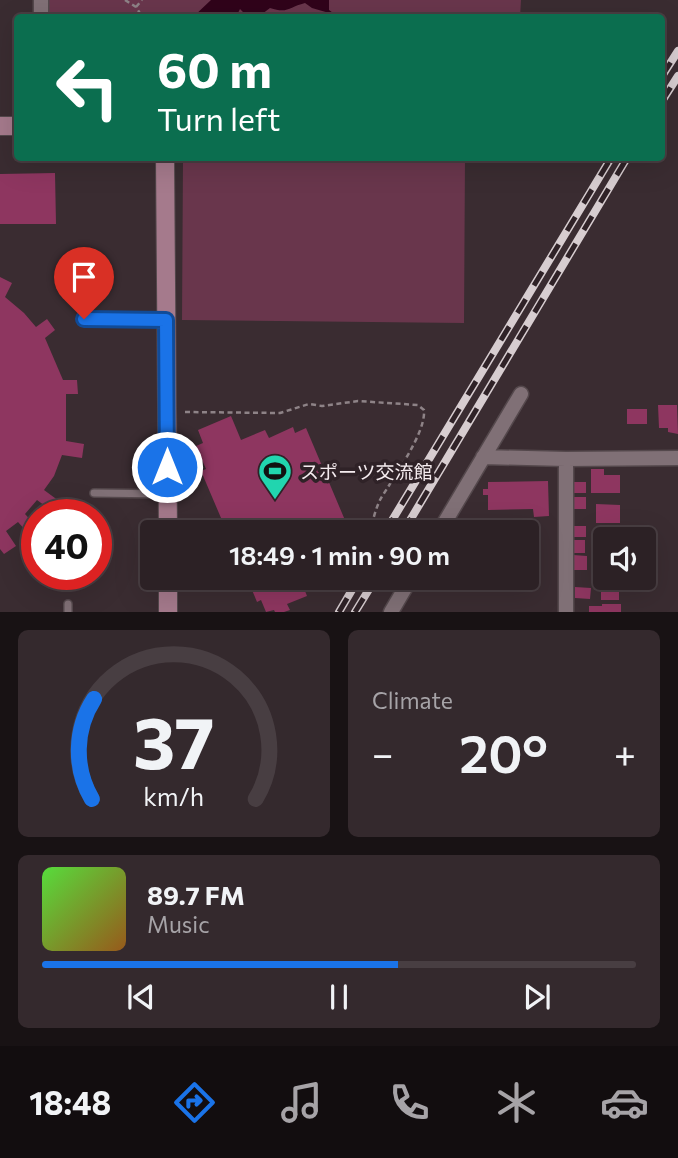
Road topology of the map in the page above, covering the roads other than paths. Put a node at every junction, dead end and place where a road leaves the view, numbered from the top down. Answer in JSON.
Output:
{"nodes":[{"id":1,"x":165,"y":161,"type":"edge"},
{"id":2,"x":84,"y":319,"type":"dead end"},
{"id":3,"x":166,"y":320,"type":"junction"},
{"id":4,"x":521,"y":394,"type":"dead end"},
{"id":5,"x":484,"y":457,"type":"junction"},
{"id":6,"x":678,"y":458,"type":"edge"},
{"id":7,"x":566,"y":459,"type":"junction"},
{"id":8,"x":94,"y":493,"type":"dead end"},
{"id":9,"x":167,"y":494,"type":"junction"},
{"id":10,"x":168,"y":520,"type":"edge"},
{"id":11,"x":446,"y":520,"type":"edge"},
{"id":12,"x":168,"y":590,"type":"edge"},
{"id":13,"x":404,"y":590,"type":"edge"},
{"id":14,"x":168,"y":612,"type":"edge"},
{"id":15,"x":391,"y":612,"type":"edge"},
{"id":16,"x":566,"y":612,"type":"edge"}],
"edges":[{"from":1,"to":3,"type":"street"},
{"from":2,"to":3,"type":"lane"},
{"from":3,"to":9,"type":"street"},
{"from":4,"to":5,"type":"street"},
{"from":5,"to":7,"type":"street"},
{"from":5,"to":11,"type":"street"},
{"from":6,"to":7,"type":"street"},
{"from":7,"to":16,"type":"street"},
{"from":8,"to":9,"type":"lane"},
{"from":9,"to":10,"type":"street"},
{"from":12,"to":14,"type":"street"},
{"from":13,"to":15,"type":"street"}]}
